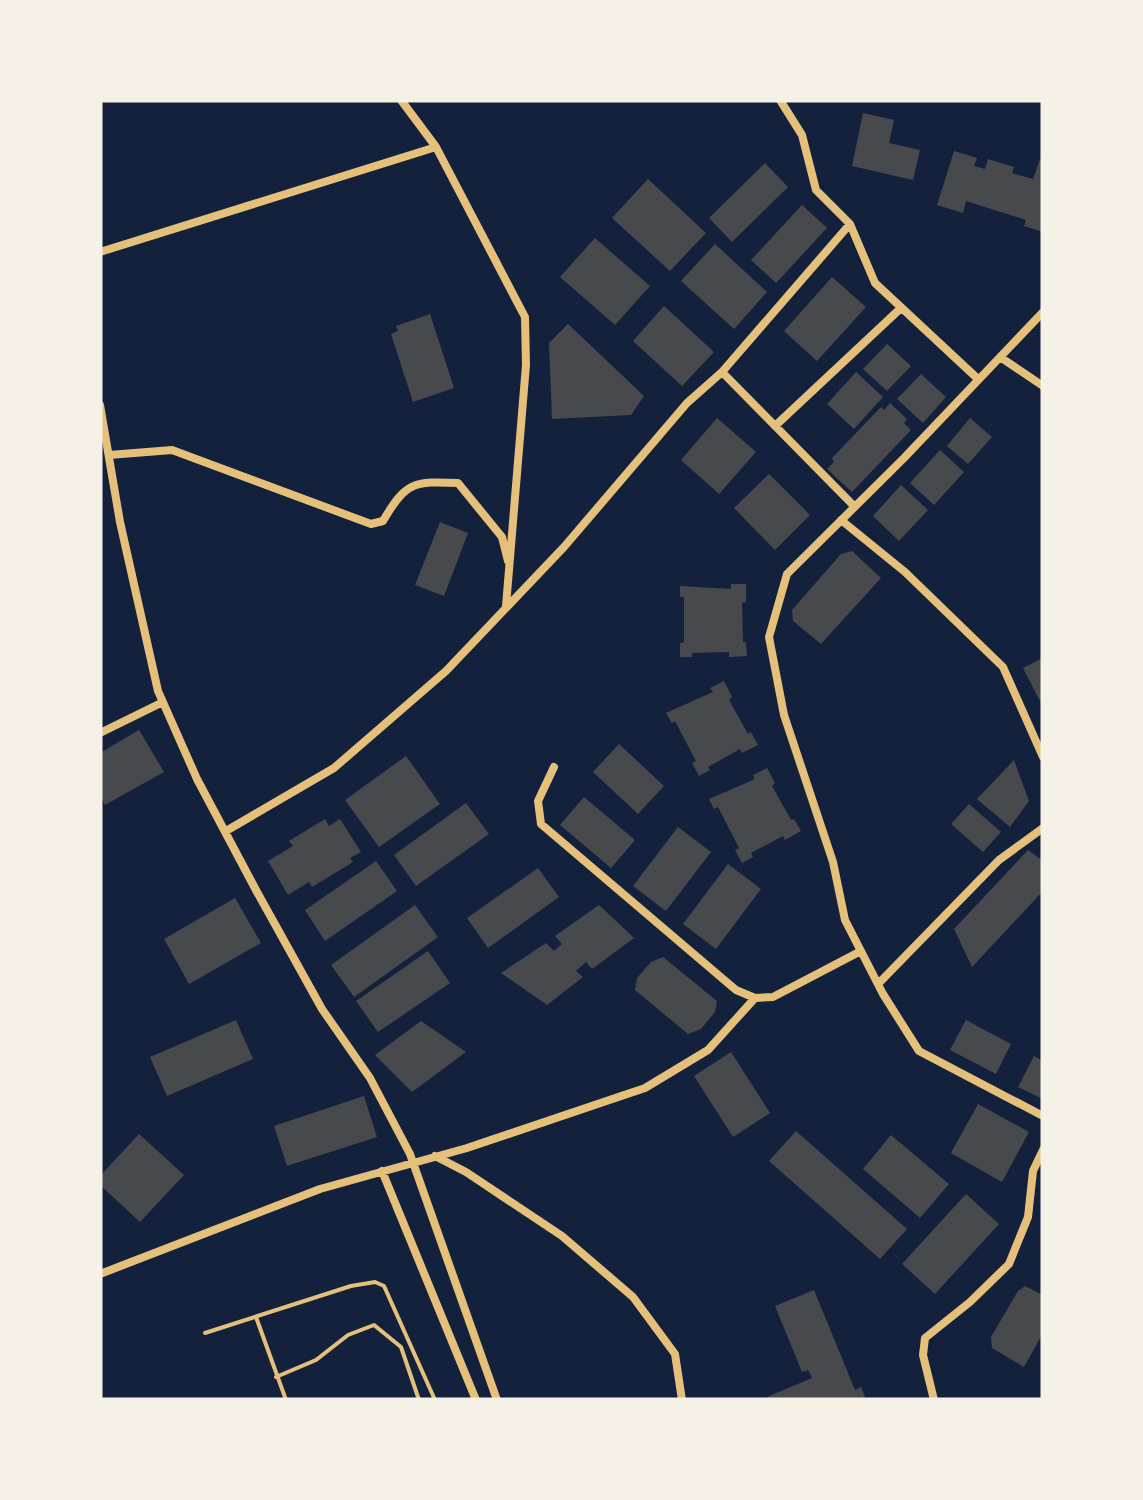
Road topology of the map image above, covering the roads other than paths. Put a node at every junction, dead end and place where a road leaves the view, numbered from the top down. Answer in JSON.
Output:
{"nodes":[{"id":1,"x":401,"y":100,"type":"edge"},
{"id":2,"x":780,"y":100,"type":"edge"},
{"id":3,"x":436,"y":147,"type":"junction"},
{"id":4,"x":850,"y":224,"type":"junction"},
{"id":5,"x":100,"y":252,"type":"edge"},
{"id":6,"x":901,"y":308,"type":"junction"},
{"id":7,"x":1043,"y":312,"type":"edge"},
{"id":8,"x":1000,"y":357,"type":"junction"},
{"id":9,"x":722,"y":372,"type":"junction"},
{"id":10,"x":978,"y":378,"type":"junction"},
{"id":11,"x":1043,"y":386,"type":"edge"},
{"id":12,"x":100,"y":404,"type":"edge"},
{"id":13,"x":775,"y":426,"type":"junction"},
{"id":14,"x":109,"y":455,"type":"junction"},
{"id":15,"x":854,"y":506,"type":"junction"},
{"id":16,"x":840,"y":520,"type":"junction"},
{"id":17,"x":509,"y":566,"type":"junction"},
{"id":18,"x":506,"y":608,"type":"junction"},
{"id":19,"x":163,"y":702,"type":"junction"},
{"id":20,"x":100,"y":733,"type":"edge"},
{"id":21,"x":1043,"y":756,"type":"edge"},
{"id":22,"x":554,"y":767,"type":"dead end"},
{"id":23,"x":1043,"y":828,"type":"edge"},
{"id":24,"x":226,"y":831,"type":"junction"},
{"id":25,"x":861,"y":951,"type":"junction"},
{"id":26,"x":878,"y":984,"type":"junction"},
{"id":27,"x":755,"y":998,"type":"junction"},
{"id":28,"x":1043,"y":1116,"type":"edge"},
{"id":29,"x":1043,"y":1150,"type":"edge"},
{"id":30,"x":435,"y":1156,"type":"junction"},
{"id":31,"x":413,"y":1162,"type":"junction"},
{"id":32,"x":382,"y":1171,"type":"junction"},
{"id":33,"x":100,"y":1274,"type":"edge"},
{"id":34,"x":256,"y":1317,"type":"junction"},
{"id":35,"x":205,"y":1333,"type":"dead end"},
{"id":36,"x":276,"y":1377,"type":"junction"},
{"id":37,"x":286,"y":1400,"type":"edge"},
{"id":38,"x":419,"y":1400,"type":"edge"},
{"id":39,"x":434,"y":1400,"type":"edge"},
{"id":40,"x":476,"y":1400,"type":"edge"},
{"id":41,"x":497,"y":1400,"type":"edge"},
{"id":42,"x":682,"y":1400,"type":"edge"},
{"id":43,"x":934,"y":1400,"type":"edge"}],
"edges":[{"from":1,"to":3,"type":"street"},
{"from":2,"to":4,"type":"street"},
{"from":3,"to":5,"type":"street"},
{"from":3,"to":17,"type":"street"},
{"from":4,"to":6,"type":"street"},
{"from":4,"to":9,"type":"street"},
{"from":6,"to":10,"type":"street"},
{"from":6,"to":13,"type":"street"},
{"from":7,"to":8,"type":"street"},
{"from":8,"to":10,"type":"street"},
{"from":8,"to":11,"type":"street"},
{"from":9,"to":13,"type":"street"},
{"from":9,"to":18,"type":"street"},
{"from":10,"to":15,"type":"street"},
{"from":12,"to":14,"type":"street"},
{"from":13,"to":15,"type":"street"},
{"from":14,"to":17,"type":"street"},
{"from":14,"to":19,"type":"street"},
{"from":15,"to":16,"type":"street"},
{"from":16,"to":21,"type":"street"},
{"from":16,"to":25,"type":"street"},
{"from":17,"to":18,"type":"street"},
{"from":18,"to":24,"type":"street"},
{"from":19,"to":20,"type":"street"},
{"from":19,"to":24,"type":"street"},
{"from":22,"to":27,"type":"street"},
{"from":23,"to":26,"type":"street"},
{"from":24,"to":31,"type":"street"},
{"from":25,"to":26,"type":"street"},
{"from":25,"to":27,"type":"street"},
{"from":26,"to":28,"type":"street"},
{"from":27,"to":30,"type":"street"},
{"from":29,"to":43,"type":"street"},
{"from":30,"to":31,"type":"street"},
{"from":30,"to":42,"type":"street"},
{"from":31,"to":32,"type":"street"},
{"from":31,"to":41,"type":"street"},
{"from":32,"to":33,"type":"street"},
{"from":32,"to":40,"type":"street"},
{"from":34,"to":35,"type":"lane"},
{"from":34,"to":36,"type":"lane"},
{"from":34,"to":39,"type":"lane"},
{"from":36,"to":37,"type":"lane"},
{"from":36,"to":38,"type":"lane"}]}
